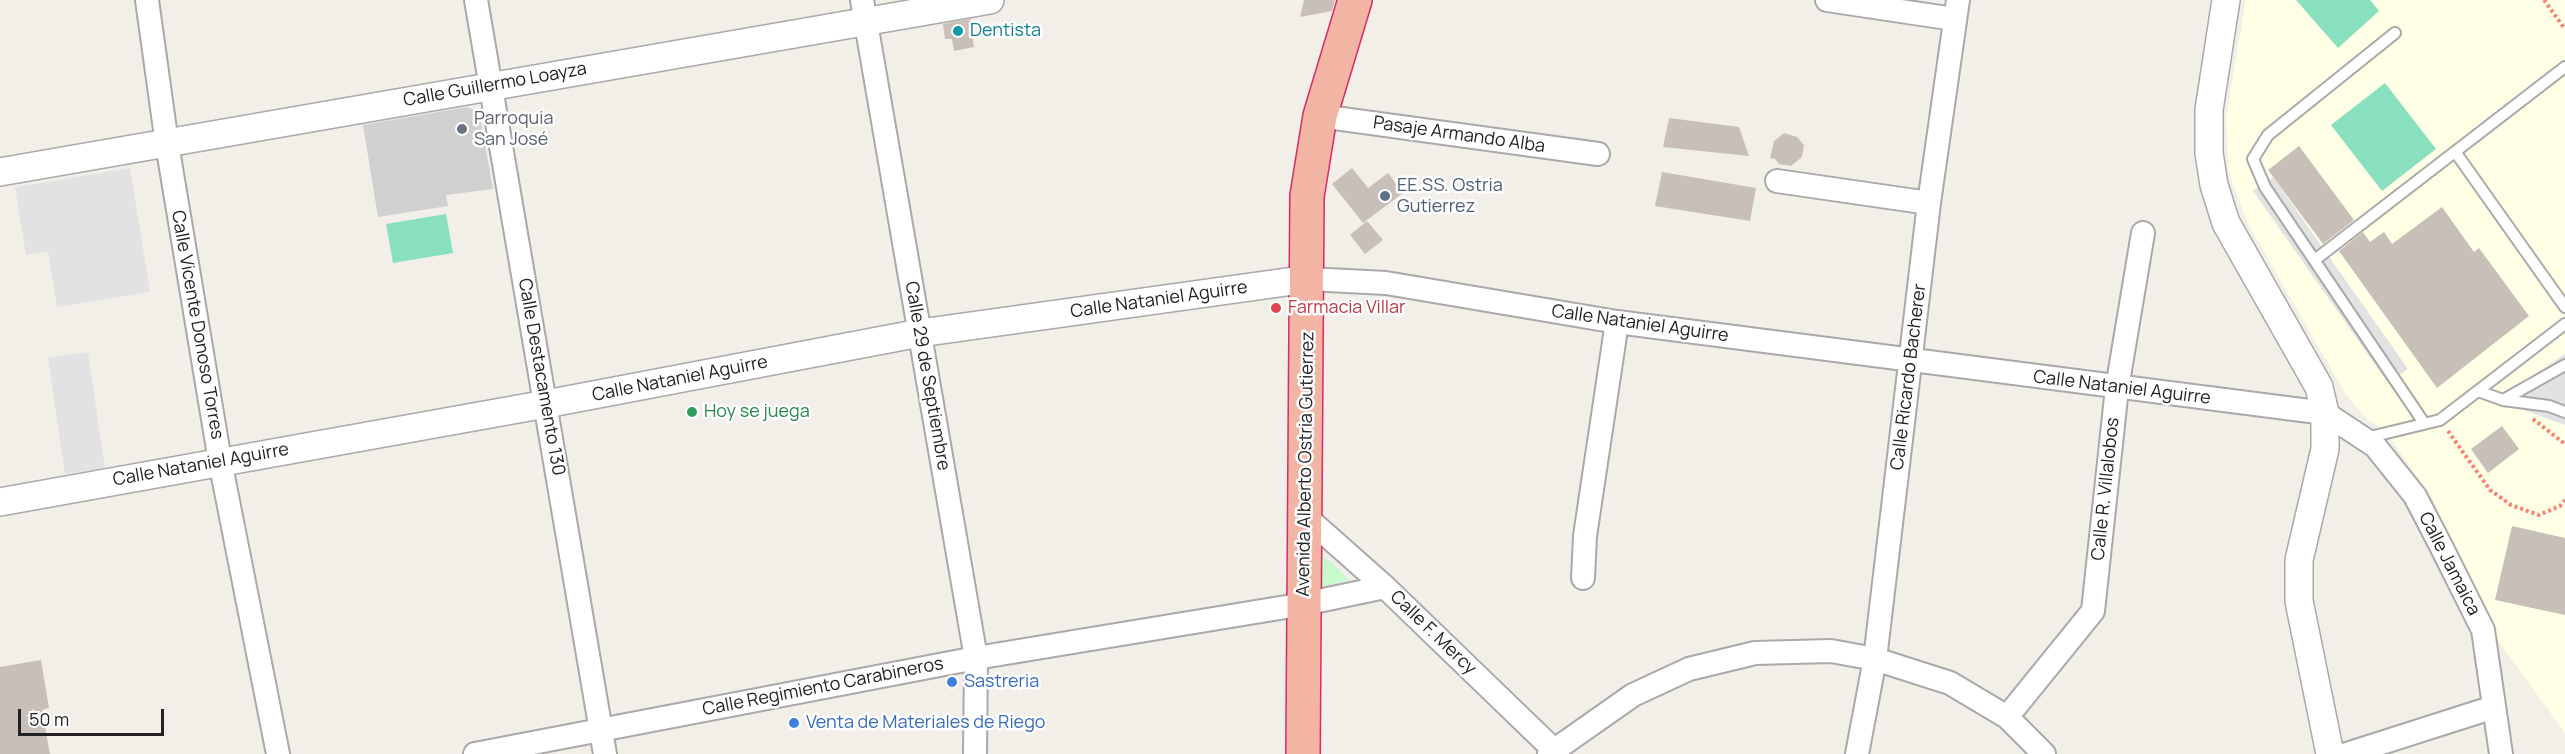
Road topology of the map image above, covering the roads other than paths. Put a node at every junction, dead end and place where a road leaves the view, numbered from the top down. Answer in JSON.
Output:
{"nodes":[{"id":1,"x":147,"y":0,"type":"edge"},
{"id":2,"x":476,"y":0,"type":"edge"},
{"id":3,"x":990,"y":0,"type":"edge"},
{"id":4,"x":1355,"y":0,"type":"edge"},
{"id":5,"x":1827,"y":0,"type":"edge"},
{"id":6,"x":2226,"y":0,"type":"edge"},
{"id":7,"x":1956,"y":10,"type":"edge"},
{"id":8,"x":863,"y":11,"type":"edge"},
{"id":9,"x":2395,"y":33,"type":"dead end"},
{"id":10,"x":2565,"y":68,"type":"edge"},
{"id":11,"x":491,"y":86,"type":"junction"},
{"id":12,"x":1320,"y":116,"type":"junction"},
{"id":13,"x":166,"y":144,"type":"junction"},
{"id":14,"x":2456,"y":153,"type":"junction"},
{"id":15,"x":1598,"y":154,"type":"dead end"},
{"id":16,"x":0,"y":172,"type":"edge"},
{"id":17,"x":1777,"y":181,"type":"dead end"},
{"id":18,"x":1929,"y":203,"type":"junction"},
{"id":19,"x":2143,"y":233,"type":"dead end"},
{"id":20,"x":2316,"y":259,"type":"junction"},
{"id":21,"x":1308,"y":279,"type":"junction"},
{"id":22,"x":2565,"y":307,"type":"edge"},
{"id":23,"x":1617,"y":322,"type":"junction"},
{"id":24,"x":2565,"y":324,"type":"edge"},
{"id":25,"x":920,"y":333,"type":"junction"},
{"id":26,"x":1911,"y":360,"type":"junction"},
{"id":27,"x":2565,"y":365,"type":"edge"},
{"id":28,"x":2116,"y":388,"type":"junction"},
{"id":29,"x":2478,"y":392,"type":"junction"},
{"id":30,"x":2503,"y":400,"type":"junction"},
{"id":31,"x":546,"y":404,"type":"junction"},
{"id":32,"x":2565,"y":412,"type":"edge"},
{"id":33,"x":2325,"y":414,"type":"junction"},
{"id":34,"x":2424,"y":423,"type":"junction"},
{"id":35,"x":2365,"y":438,"type":"junction"},
{"id":36,"x":220,"y":461,"type":"junction"},
{"id":37,"x":0,"y":502,"type":"edge"},
{"id":38,"x":1305,"y":516,"type":"junction"},
{"id":39,"x":1582,"y":578,"type":"dead end"},
{"id":40,"x":1385,"y":587,"type":"junction"},
{"id":41,"x":1304,"y":604,"type":"junction"},
{"id":42,"x":976,"y":658,"type":"junction"},
{"id":43,"x":1875,"y":659,"type":"junction"},
{"id":44,"x":2494,"y":707,"type":"junction"},
{"id":45,"x":2007,"y":717,"type":"junction"},
{"id":46,"x":602,"y":729,"type":"junction"},
{"id":47,"x":1553,"y":752,"type":"edge"},
{"id":48,"x":278,"y":754,"type":"edge"},
{"id":49,"x":475,"y":754,"type":"edge"},
{"id":50,"x":605,"y":754,"type":"edge"},
{"id":51,"x":975,"y":754,"type":"edge"},
{"id":52,"x":1303,"y":754,"type":"edge"},
{"id":53,"x":1857,"y":754,"type":"edge"},
{"id":54,"x":2044,"y":754,"type":"edge"},
{"id":55,"x":2330,"y":754,"type":"edge"},
{"id":56,"x":2348,"y":754,"type":"edge"},
{"id":57,"x":2501,"y":754,"type":"edge"}],
"edges":[{"from":1,"to":13,"type":"street","name":"Calle Vicente Donoso Torres"},
{"from":2,"to":11,"type":"street","name":"Calle Destacamento 130"},
{"from":3,"to":8,"type":"street","name":"Calle Guillermo Loayza"},
{"from":4,"to":12,"type":"highway","name":"Avenida Alberto Ostria Gutierrez"},
{"from":5,"to":7,"type":"street"},
{"from":6,"to":33,"type":"street"},
{"from":7,"to":18,"type":"street","name":"Calle Ricardo Bacherer"},
{"from":8,"to":11,"type":"street","name":"Calle Guillermo Loayza"},
{"from":8,"to":25,"type":"street","name":"Calle 29 de Septiembre"},
{"from":9,"to":20,"type":"lane"},
{"from":10,"to":14,"type":"lane"},
{"from":11,"to":13,"type":"street","name":"Calle Guillermo Loayza"},
{"from":11,"to":31,"type":"street","name":"Calle Destacamento 130"},
{"from":12,"to":15,"type":"street","name":"Pasaje Armando Alba"},
{"from":12,"to":21,"type":"highway","name":"Avenida Alberto Ostria Gutierrez"},
{"from":13,"to":16,"type":"street","name":"Calle Guillermo Loayza"},
{"from":13,"to":36,"type":"street","name":"Calle Vicente Donoso Torres"},
{"from":14,"to":20,"type":"lane"},
{"from":14,"to":22,"type":"lane"},
{"from":17,"to":18,"type":"street"},
{"from":18,"to":26,"type":"street","name":"Calle Ricardo Bacherer"},
{"from":19,"to":28,"type":"street","name":"Calle R. Villalobos"},
{"from":20,"to":34,"type":"lane"},
{"from":21,"to":23,"type":"street","name":"Calle Nataniel Aguirre"},
{"from":21,"to":25,"type":"street","name":"Calle Nataniel Aguirre"},
{"from":21,"to":38,"type":"highway","name":"Avenida Alberto Ostria Gutierrez"},
{"from":23,"to":26,"type":"street","name":"Calle Nataniel Aguirre"},
{"from":23,"to":39,"type":"street"},
{"from":24,"to":29,"type":"lane"},
{"from":25,"to":31,"type":"street","name":"Calle Nataniel Aguirre"},
{"from":25,"to":42,"type":"street","name":"Calle 29 de Septiembre"},
{"from":26,"to":28,"type":"street","name":"Calle Nataniel Aguirre"},
{"from":26,"to":43,"type":"street","name":"Calle Ricardo Bacherer"},
{"from":27,"to":30,"type":"lane"},
{"from":28,"to":33,"type":"street","name":"Calle Nataniel Aguirre"},
{"from":28,"to":45,"type":"street","name":"Calle R. Villalobos"},
{"from":29,"to":30,"type":"lane"},
{"from":29,"to":34,"type":"lane"},
{"from":30,"to":32,"type":"lane"},
{"from":31,"to":36,"type":"street","name":"Calle Nataniel Aguirre"},
{"from":31,"to":46,"type":"street","name":"Calle Destacamento 130"},
{"from":33,"to":35,"type":"street","name":"Calle Jamaica"},
{"from":33,"to":55,"type":"street"},
{"from":34,"to":35,"type":"lane"},
{"from":35,"to":44,"type":"street","name":"Calle Jamaica"},
{"from":36,"to":37,"type":"street","name":"Calle Nataniel Aguirre"},
{"from":36,"to":48,"type":"street","name":"Calle Vicente Donoso Torres"},
{"from":38,"to":40,"type":"street","name":"Calle F. Mercy"},
{"from":38,"to":41,"type":"highway","name":"Avenida Alberto Ostria Gutierrez"},
{"from":40,"to":41,"type":"street","name":"Calle Regimiento Carabineros"},
{"from":40,"to":47,"type":"street","name":"Calle F. Mercy"},
{"from":41,"to":42,"type":"street","name":"Calle Regimiento Carabineros"},
{"from":41,"to":52,"type":"highway","name":"Avenida Alberto Ostria Gutierrez"},
{"from":42,"to":46,"type":"street","name":"Calle Regimiento Carabineros"},
{"from":42,"to":51,"type":"street","name":"Calle 29 de Septiembre"},
{"from":43,"to":45,"type":"street"},
{"from":43,"to":47,"type":"street"},
{"from":43,"to":53,"type":"street","name":"Calle Ricardo Bacherer"},
{"from":44,"to":56,"type":"street"},
{"from":44,"to":57,"type":"street","name":"Calle Jamaica"},
{"from":45,"to":54,"type":"street"},
{"from":46,"to":49,"type":"street","name":"Calle Regimiento Carabineros"},
{"from":46,"to":50,"type":"street","name":"Calle Destacamento 130"}]}
